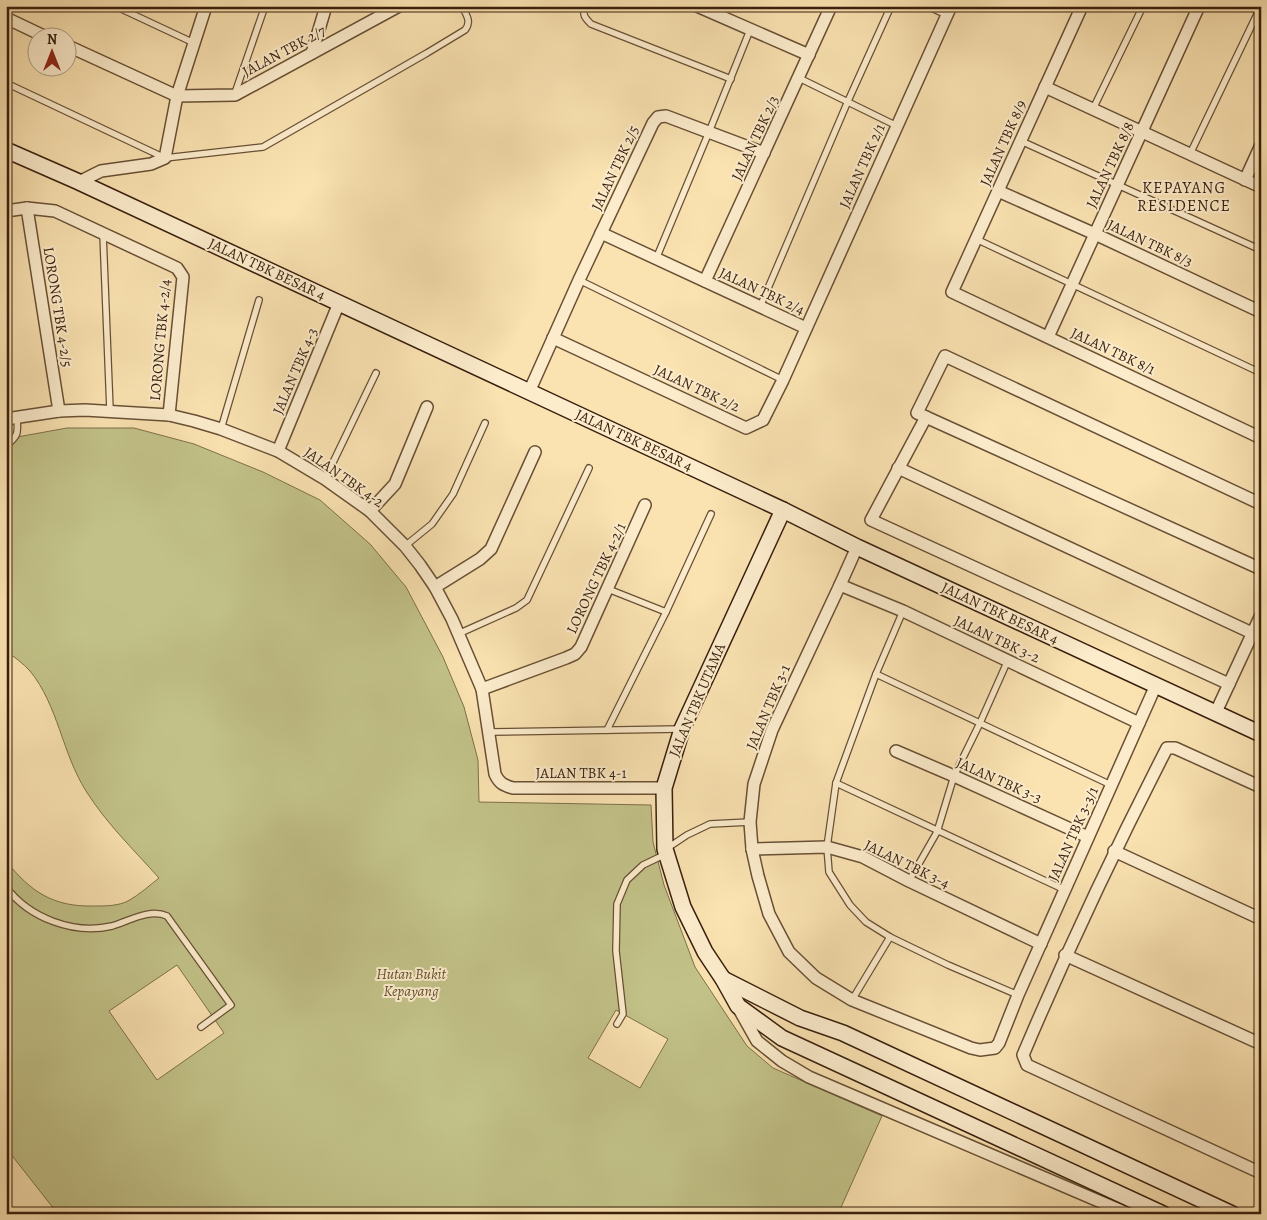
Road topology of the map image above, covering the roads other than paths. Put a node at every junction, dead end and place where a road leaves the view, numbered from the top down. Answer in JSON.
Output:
{"nodes":[{"id":1,"x":115,"y":6,"type":"edge"},
{"id":2,"x":206,"y":6,"type":"edge"},
{"id":3,"x":265,"y":6,"type":"edge"},
{"id":4,"x":326,"y":6,"type":"edge"},
{"id":5,"x":462,"y":6,"type":"edge"},
{"id":6,"x":586,"y":6,"type":"edge"},
{"id":7,"x":697,"y":6,"type":"edge"},
{"id":8,"x":831,"y":6,"type":"edge"},
{"id":9,"x":891,"y":6,"type":"edge"},
{"id":10,"x":928,"y":6,"type":"edge"},
{"id":11,"x":1082,"y":6,"type":"edge"},
{"id":12,"x":1143,"y":6,"type":"edge"},
{"id":13,"x":1199,"y":6,"type":"edge"},
{"id":14,"x":393,"y":8,"type":"edge"},
{"id":15,"x":1259,"y":8,"type":"edge"},
{"id":16,"x":949,"y":11,"type":"edge"},
{"id":17,"x":7,"y":21,"type":"edge"},
{"id":18,"x":28,"y":30,"type":"edge"},
{"id":19,"x":750,"y":30,"type":"junction"},
{"id":20,"x":194,"y":43,"type":"junction"},
{"id":21,"x":78,"y":51,"type":"edge"},
{"id":22,"x":312,"y":53,"type":"junction"},
{"id":23,"x":809,"y":55,"type":"junction"},
{"id":24,"x":798,"y":78,"type":"junction"},
{"id":25,"x":731,"y":79,"type":"junction"},
{"id":26,"x":6,"y":83,"type":"edge"},
{"id":27,"x":1045,"y":86,"type":"junction"},
{"id":28,"x":235,"y":95,"type":"junction"},
{"id":29,"x":177,"y":96,"type":"junction"},
{"id":30,"x":848,"y":101,"type":"junction"},
{"id":31,"x":1093,"y":109,"type":"junction"},
{"id":32,"x":897,"y":126,"type":"junction"},
{"id":33,"x":710,"y":132,"type":"junction"},
{"id":34,"x":1142,"y":132,"type":"junction"},
{"id":35,"x":1021,"y":141,"type":"junction"},
{"id":36,"x":1261,"y":145,"type":"edge"},
{"id":37,"x":6,"y":150,"type":"edge"},
{"id":38,"x":764,"y":153,"type":"junction"},
{"id":39,"x":1190,"y":154,"type":"junction"},
{"id":40,"x":165,"y":158,"type":"junction"},
{"id":41,"x":1245,"y":180,"type":"junction"},
{"id":42,"x":79,"y":182,"type":"junction"},
{"id":43,"x":1118,"y":184,"type":"junction"},
{"id":44,"x":1261,"y":187,"type":"edge"},
{"id":45,"x":998,"y":191,"type":"junction"},
{"id":46,"x":27,"y":208,"type":"junction"},
{"id":47,"x":6,"y":211,"type":"edge"},
{"id":48,"x":103,"y":232,"type":"junction"},
{"id":49,"x":601,"y":233,"type":"junction"},
{"id":50,"x":1095,"y":234,"type":"junction"},
{"id":51,"x":976,"y":239,"type":"junction"},
{"id":52,"x":1261,"y":250,"type":"edge"},
{"id":53,"x":655,"y":259,"type":"junction"},
{"id":54,"x":579,"y":280,"type":"junction"},
{"id":55,"x":705,"y":281,"type":"junction"},
{"id":56,"x":1072,"y":284,"type":"junction"},
{"id":57,"x":952,"y":292,"type":"joint"},
{"id":58,"x":260,"y":300,"type":"dead end"},
{"id":59,"x":339,"y":303,"type":"junction"},
{"id":60,"x":760,"y":307,"type":"junction"},
{"id":61,"x":1261,"y":312,"type":"edge"},
{"id":62,"x":806,"y":328,"type":"junction"},
{"id":63,"x":1048,"y":337,"type":"junction"},
{"id":64,"x":553,"y":338,"type":"junction"},
{"id":65,"x":376,"y":372,"type":"dead end"},
{"id":66,"x":1261,"y":373,"type":"edge"},
{"id":67,"x":783,"y":380,"type":"junction"},
{"id":68,"x":529,"y":392,"type":"junction"},
{"id":69,"x":427,"y":407,"type":"dead end"},
{"id":70,"x":110,"y":410,"type":"junction"},
{"id":71,"x":59,"y":411,"type":"junction"},
{"id":72,"x":169,"y":415,"type":"junction"},
{"id":73,"x":926,"y":417,"type":"junction"},
{"id":74,"x":12,"y":418,"type":"edge"},
{"id":75,"x":485,"y":423,"type":"dead end"},
{"id":76,"x":221,"y":429,"type":"junction"},
{"id":77,"x":1261,"y":438,"type":"edge"},
{"id":78,"x":6,"y":446,"type":"edge"},
{"id":79,"x":278,"y":451,"type":"junction"},
{"id":80,"x":535,"y":452,"type":"dead end"},
{"id":81,"x":589,"y":468,"type":"dead end"},
{"id":82,"x":898,"y":468,"type":"junction"},
{"id":83,"x":325,"y":479,"type":"junction"},
{"id":84,"x":1261,"y":504,"type":"edge"},
{"id":85,"x":645,"y":505,"type":"dead end"},
{"id":86,"x":783,"y":510,"type":"junction"},
{"id":87,"x":370,"y":511,"type":"junction"},
{"id":88,"x":711,"y":514,"type":"dead end"},
{"id":89,"x":405,"y":546,"type":"junction"},
{"id":90,"x":857,"y":547,"type":"junction"},
{"id":91,"x":1261,"y":569,"type":"edge"},
{"id":92,"x":840,"y":585,"type":"junction"},
{"id":93,"x":435,"y":587,"type":"junction"},
{"id":94,"x":608,"y":589,"type":"junction"},
{"id":95,"x":903,"y":611,"type":"junction"},
{"id":96,"x":666,"y":612,"type":"junction"},
{"id":97,"x":1261,"y":615,"type":"edge"},
{"id":98,"x":1252,"y":632,"type":"junction"},
{"id":99,"x":458,"y":634,"type":"junction"},
{"id":100,"x":1008,"y":660,"type":"junction"},
{"id":101,"x":876,"y":674,"type":"junction"},
{"id":102,"x":1229,"y":684,"type":"junction"},
{"id":103,"x":1156,"y":685,"type":"junction"},
{"id":104,"x":482,"y":688,"type":"junction"},
{"id":105,"x":1216,"y":712,"type":"junction"},
{"id":106,"x":980,"y":723,"type":"junction"},
{"id":107,"x":1139,"y":723,"type":"junction"},
{"id":108,"x":607,"y":730,"type":"junction"},
{"id":109,"x":682,"y":730,"type":"junction"},
{"id":110,"x":488,"y":732,"type":"junction"},
{"id":111,"x":1261,"y":734,"type":"edge"},
{"id":112,"x":896,"y":751,"type":"dead end"},
{"id":113,"x":954,"y":776,"type":"junction"},
{"id":114,"x":499,"y":782,"type":"joint"},
{"id":115,"x":836,"y":783,"type":"junction"},
{"id":116,"x":1112,"y":785,"type":"junction"},
{"id":117,"x":1261,"y":787,"type":"edge"},
{"id":118,"x":664,"y":788,"type":"junction"},
{"id":119,"x":750,"y":822,"type":"junction"},
{"id":120,"x":937,"y":832,"type":"junction"},
{"id":121,"x":1088,"y":837,"type":"junction"},
{"id":122,"x":827,"y":847,"type":"junction"},
{"id":123,"x":752,"y":849,"type":"junction"},
{"id":124,"x":1114,"y":851,"type":"junction"},
{"id":125,"x":666,"y":852,"type":"junction"},
{"id":126,"x":909,"y":881,"type":"junction"},
{"id":127,"x":6,"y":887,"type":"edge"},
{"id":128,"x":1065,"y":890,"type":"junction"},
{"id":129,"x":1261,"y":920,"type":"edge"},
{"id":130,"x":890,"y":937,"type":"junction"},
{"id":131,"x":1041,"y":944,"type":"junction"},
{"id":132,"x":1065,"y":955,"type":"junction"},
{"id":133,"x":723,"y":979,"type":"junction"},
{"id":134,"x":1018,"y":995,"type":"junction"},
{"id":135,"x":852,"y":1000,"type":"junction"},
{"id":136,"x":738,"y":1006,"type":"junction"},
{"id":137,"x":617,"y":1024,"type":"dead end"},
{"id":138,"x":201,"y":1027,"type":"dead end"},
{"id":139,"x":1261,"y":1044,"type":"edge"},
{"id":140,"x":1261,"y":1173,"type":"edge"},
{"id":141,"x":1129,"y":1214,"type":"edge"},
{"id":142,"x":1163,"y":1214,"type":"edge"},
{"id":143,"x":1232,"y":1214,"type":"edge"}],
"edges":[{"from":1,"to":20,"type":"lane"},
{"from":2,"to":20,"type":"street"},
{"from":3,"to":28,"type":"lane"},
{"from":4,"to":22,"type":"street"},
{"from":5,"to":40,"type":"lane"},
{"from":6,"to":25,"type":"lane"},
{"from":7,"to":19,"type":"street"},
{"from":8,"to":23,"type":"street","name":"JALAN TBK 2/3"},
{"from":9,"to":30,"type":"lane"},
{"from":10,"to":16,"type":"lane"},
{"from":11,"to":27,"type":"street","name":"JALAN TBK 8/9"},
{"from":12,"to":31,"type":"lane"},
{"from":13,"to":34,"type":"street","name":"JALAN TBK 8/8"},
{"from":14,"to":22,"type":"street","name":"JALAN TBK 2/7"},
{"from":15,"to":39,"type":"lane"},
{"from":16,"to":32,"type":"street","name":"JALAN TBK 2/1"},
{"from":17,"to":18,"type":"street"},
{"from":19,"to":23,"type":"street"},
{"from":19,"to":25,"type":"lane"},
{"from":20,"to":29,"type":"street"},
{"from":21,"to":29,"type":"street"},
{"from":22,"to":28,"type":"street","name":"JALAN TBK 2/7"},
{"from":23,"to":24,"type":"street","name":"JALAN TBK 2/3"},
{"from":24,"to":30,"type":"lane"},
{"from":24,"to":38,"type":"street","name":"JALAN TBK 2/3"},
{"from":25,"to":33,"type":"lane"},
{"from":26,"to":40,"type":"lane"},
{"from":27,"to":31,"type":"street"},
{"from":27,"to":35,"type":"street","name":"JALAN TBK 8/9"},
{"from":28,"to":29,"type":"street","name":"JALAN TBK 2/7"},
{"from":29,"to":40,"type":"street"},
{"from":30,"to":32,"type":"lane"},
{"from":30,"to":60,"type":"lane"},
{"from":31,"to":34,"type":"street"},
{"from":32,"to":62,"type":"street","name":"JALAN TBK 2/1"},
{"from":33,"to":38,"type":"street"},
{"from":33,"to":49,"type":"street","name":"JALAN TBK 2/5"},
{"from":33,"to":53,"type":"lane"},
{"from":34,"to":39,"type":"street"},
{"from":34,"to":43,"type":"street","name":"JALAN TBK 8/8"},
{"from":35,"to":43,"type":"lane"},
{"from":35,"to":45,"type":"street","name":"JALAN TBK 8/9"},
{"from":36,"to":41,"type":"street"},
{"from":37,"to":42,"type":"street","name":"JALAN TBK BESAR 4"},
{"from":38,"to":55,"type":"street","name":"JALAN TBK 2/3"},
{"from":39,"to":41,"type":"street"},
{"from":40,"to":42,"type":"street"},
{"from":41,"to":44,"type":"street"},
{"from":42,"to":59,"type":"street","name":"JALAN TBK BESAR 4"},
{"from":43,"to":50,"type":"street","name":"JALAN TBK 8/8"},
{"from":43,"to":52,"type":"lane"},
{"from":45,"to":50,"type":"street","name":"JALAN TBK 8/3"},
{"from":45,"to":51,"type":"street","name":"JALAN TBK 8/9"},
{"from":46,"to":47,"type":"street"},
{"from":46,"to":48,"type":"street"},
{"from":46,"to":71,"type":"street","name":"LORONG TBK 4-2/5"},
{"from":48,"to":70,"type":"lane"},
{"from":48,"to":72,"type":"street","name":"LORONG TBK 4-2/4"},
{"from":49,"to":53,"type":"street","name":"JALAN TBK 2/4"},
{"from":49,"to":54,"type":"street","name":"JALAN TBK 2/5"},
{"from":50,"to":56,"type":"street","name":"JALAN TBK 8/8"},
{"from":50,"to":61,"type":"street","name":"JALAN TBK 8/3"},
{"from":51,"to":56,"type":"lane"},
{"from":51,"to":57,"type":"street","name":"JALAN TBK 8/9"},
{"from":53,"to":55,"type":"street","name":"JALAN TBK 2/4"},
{"from":54,"to":64,"type":"street","name":"JALAN TBK 2/5"},
{"from":54,"to":67,"type":"lane"},
{"from":55,"to":60,"type":"street","name":"JALAN TBK 2/4"},
{"from":56,"to":63,"type":"street","name":"JALAN TBK 8/8"},
{"from":56,"to":66,"type":"lane"},
{"from":57,"to":63,"type":"street","name":"JALAN TBK 8/1"},
{"from":58,"to":76,"type":"lane"},
{"from":59,"to":68,"type":"street","name":"JALAN TBK BESAR 4"},
{"from":59,"to":79,"type":"street","name":"JALAN TBK 4-3"},
{"from":60,"to":62,"type":"street","name":"JALAN TBK 2/4"},
{"from":62,"to":67,"type":"street","name":"JALAN TBK 2/2"},
{"from":63,"to":77,"type":"street","name":"JALAN TBK 8/1"},
{"from":64,"to":67,"type":"street","name":"JALAN TBK 2/2"},
{"from":64,"to":68,"type":"street","name":"JALAN TBK 2/5"},
{"from":65,"to":83,"type":"lane"},
{"from":68,"to":86,"type":"street","name":"JALAN TBK BESAR 4"},
{"from":69,"to":87,"type":"street"},
{"from":70,"to":71,"type":"street","name":"JALAN TBK 4-2"},
{"from":70,"to":72,"type":"street","name":"JALAN TBK 4-2"},
{"from":71,"to":74,"type":"street","name":"JALAN TBK 4-2"},
{"from":72,"to":76,"type":"street","name":"JALAN TBK 4-2"},
{"from":73,"to":82,"type":"street"},
{"from":73,"to":84,"type":"street"},
{"from":73,"to":91,"type":"street"},
{"from":74,"to":78,"type":"lane"},
{"from":75,"to":89,"type":"lane"},
{"from":76,"to":79,"type":"street","name":"JALAN TBK 4-2"},
{"from":79,"to":83,"type":"street","name":"JALAN TBK 4-2"},
{"from":80,"to":93,"type":"street"},
{"from":81,"to":99,"type":"lane"},
{"from":82,"to":98,"type":"street"},
{"from":82,"to":102,"type":"street"},
{"from":83,"to":87,"type":"street","name":"JALAN TBK 4-2"},
{"from":85,"to":94,"type":"street","name":"LORONG TBK 4-2/1"},
{"from":86,"to":90,"type":"street","name":"JALAN TBK BESAR 4"},
{"from":86,"to":109,"type":"street","name":"JALAN TBK UTAMA"},
{"from":87,"to":89,"type":"street","name":"JALAN TBK 4-2"},
{"from":88,"to":96,"type":"lane"},
{"from":89,"to":93,"type":"street","name":"JALAN TBK 4-2"},
{"from":90,"to":92,"type":"street","name":"JALAN TBK 3-1"},
{"from":90,"to":103,"type":"street","name":"JALAN TBK BESAR 4"},
{"from":92,"to":95,"type":"street","name":"JALAN TBK 3-2"},
{"from":92,"to":119,"type":"street","name":"JALAN TBK 3-1"},
{"from":93,"to":99,"type":"street","name":"JALAN TBK 4-2"},
{"from":94,"to":96,"type":"lane"},
{"from":94,"to":104,"type":"street","name":"LORONG TBK 4-2/1"},
{"from":95,"to":100,"type":"street","name":"JALAN TBK 3-2"},
{"from":95,"to":101,"type":"lane"},
{"from":96,"to":108,"type":"lane"},
{"from":97,"to":98,"type":"street"},
{"from":98,"to":102,"type":"street"},
{"from":99,"to":104,"type":"street","name":"JALAN TBK 4-2"},
{"from":100,"to":106,"type":"lane"},
{"from":100,"to":107,"type":"street","name":"JALAN TBK 3-2"},
{"from":101,"to":106,"type":"lane"},
{"from":101,"to":115,"type":"lane"},
{"from":102,"to":105,"type":"street"},
{"from":103,"to":105,"type":"street","name":"JALAN TBK BESAR 4"},
{"from":103,"to":107,"type":"street","name":"JALAN TBK 3-3/1"},
{"from":104,"to":110,"type":"street","name":"JALAN TBK 4-2"},
{"from":105,"to":111,"type":"street","name":"JALAN TBK BESAR 4"},
{"from":106,"to":113,"type":"lane"},
{"from":106,"to":116,"type":"lane"},
{"from":107,"to":116,"type":"street","name":"JALAN TBK 3-3/1"},
{"from":108,"to":109,"type":"lane"},
{"from":108,"to":110,"type":"lane"},
{"from":109,"to":118,"type":"street","name":"JALAN TBK UTAMA"},
{"from":110,"to":114,"type":"street","name":"JALAN TBK 4-2"},
{"from":112,"to":113,"type":"street","name":"JALAN TBK 3-3"},
{"from":113,"to":120,"type":"lane"},
{"from":113,"to":121,"type":"street","name":"JALAN TBK 3-3"},
{"from":114,"to":118,"type":"street","name":"JALAN TBK 4-1"},
{"from":115,"to":120,"type":"lane"},
{"from":115,"to":122,"type":"lane"},
{"from":116,"to":121,"type":"street","name":"JALAN TBK 3-3/1"},
{"from":117,"to":124,"type":"street"},
{"from":118,"to":125,"type":"street","name":"JALAN TBK UTAMA"},
{"from":119,"to":123,"type":"street","name":"JALAN TBK 3-1"},
{"from":119,"to":125,"type":"lane"},
{"from":120,"to":126,"type":"lane"},
{"from":120,"to":128,"type":"lane"},
{"from":121,"to":128,"type":"street","name":"JALAN TBK 3-3/1"},
{"from":122,"to":123,"type":"street","name":"JALAN TBK 3-4"},
{"from":122,"to":126,"type":"street","name":"JALAN TBK 3-4"},
{"from":122,"to":130,"type":"lane"},
{"from":123,"to":135,"type":"street","name":"JALAN TBK 3-1"},
{"from":124,"to":129,"type":"street"},
{"from":124,"to":132,"type":"street"},
{"from":125,"to":133,"type":"street","name":"JALAN TBK UTAMA"},
{"from":125,"to":137,"type":"lane"},
{"from":126,"to":131,"type":"street","name":"JALAN TBK 3-4"},
{"from":127,"to":138,"type":"lane"},
{"from":128,"to":131,"type":"street","name":"JALAN TBK 3-3/1"},
{"from":130,"to":134,"type":"lane"},
{"from":130,"to":135,"type":"lane"},
{"from":131,"to":134,"type":"street","name":"JALAN TBK 3-3/1"},
{"from":132,"to":139,"type":"street"},
{"from":132,"to":140,"type":"street"},
{"from":133,"to":136,"type":"street","name":"JALAN TBK UTAMA"},
{"from":133,"to":143,"type":"street"},
{"from":134,"to":135,"type":"street","name":"JALAN TBK 3-1"},
{"from":136,"to":141,"type":"street"},
{"from":136,"to":142,"type":"street"}]}
